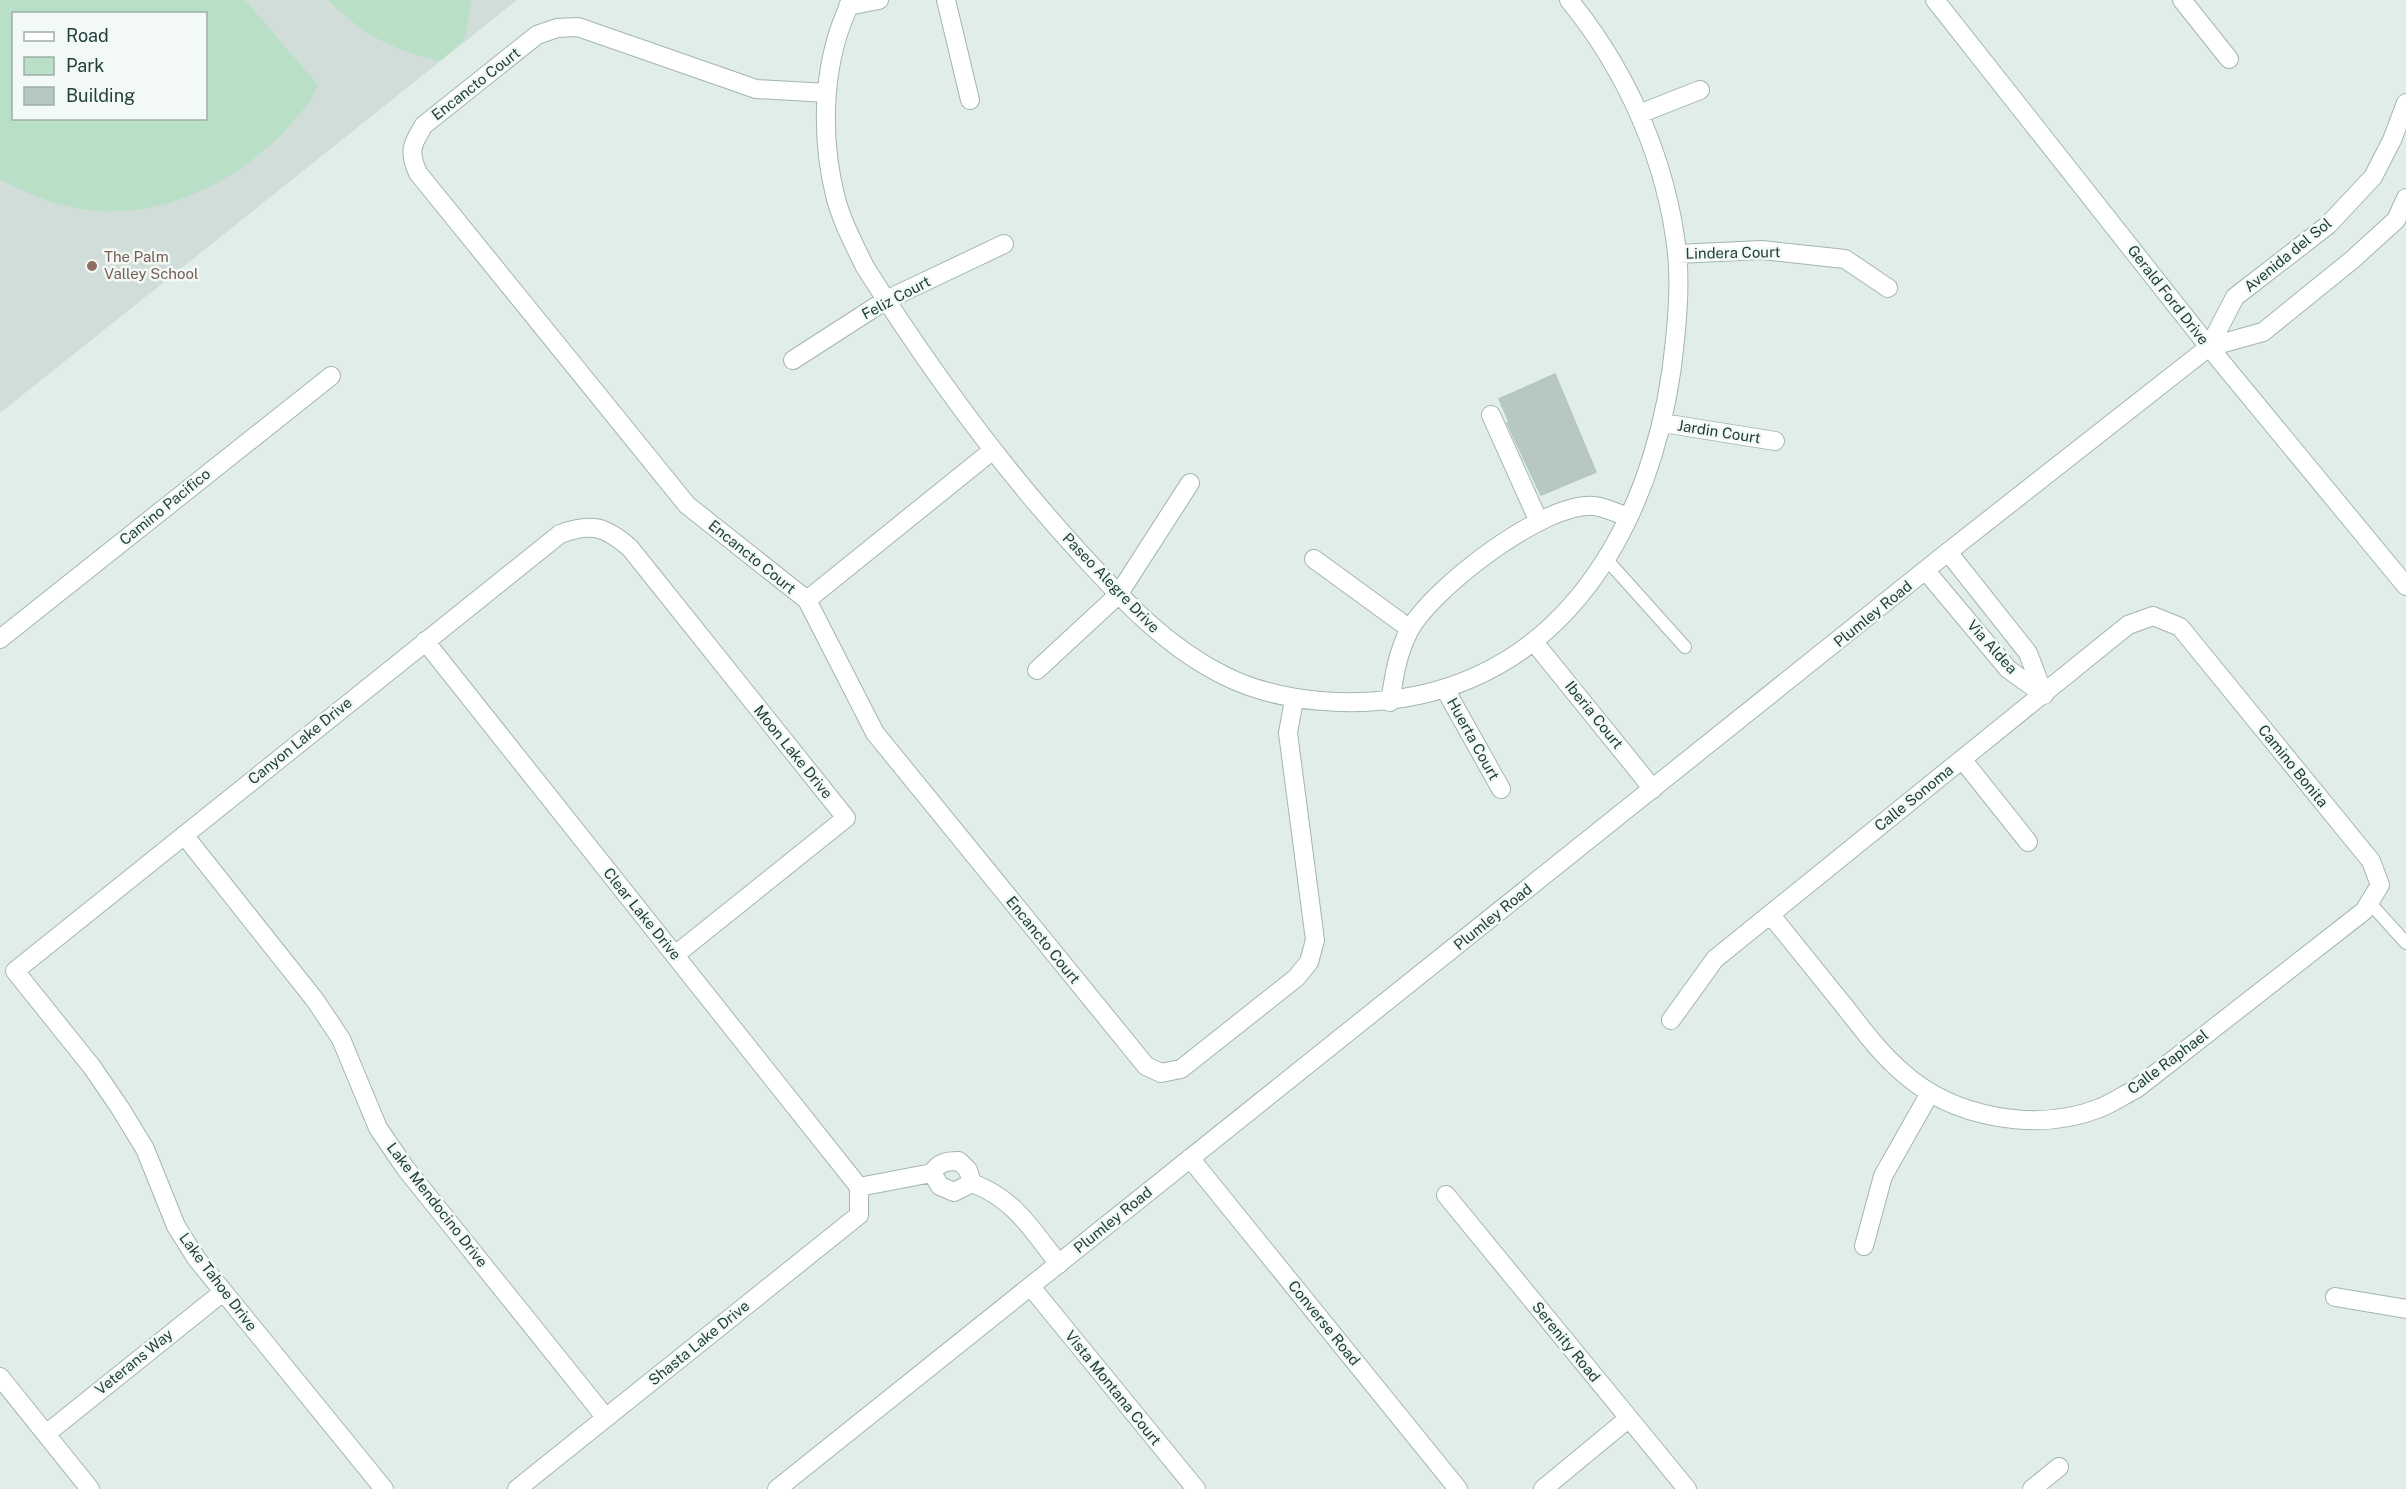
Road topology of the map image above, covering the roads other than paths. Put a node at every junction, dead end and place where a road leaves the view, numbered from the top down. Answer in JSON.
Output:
{"nodes":[{"id":1,"x":879,"y":0,"type":"edge"},
{"id":2,"x":946,"y":0,"type":"edge"},
{"id":3,"x":1569,"y":0,"type":"edge"},
{"id":4,"x":1935,"y":0,"type":"edge"},
{"id":5,"x":2182,"y":0,"type":"edge"},
{"id":6,"x":850,"y":3,"type":"edge"},
{"id":7,"x":2229,"y":59,"type":"dead end"},
{"id":8,"x":1700,"y":90,"type":"dead end"},
{"id":9,"x":827,"y":93,"type":"junction"},
{"id":10,"x":970,"y":100,"type":"dead end"},
{"id":11,"x":2406,"y":103,"type":"edge"},
{"id":12,"x":1639,"y":114,"type":"junction"},
{"id":13,"x":2406,"y":198,"type":"edge"},
{"id":14,"x":1004,"y":244,"type":"dead end"},
{"id":15,"x":1677,"y":254,"type":"junction"},
{"id":16,"x":1888,"y":288,"type":"dead end"},
{"id":17,"x":886,"y":300,"type":"junction"},
{"id":18,"x":2210,"y":347,"type":"junction"},
{"id":19,"x":793,"y":360,"type":"dead end"},
{"id":20,"x":331,"y":376,"type":"dead end"},
{"id":21,"x":1491,"y":415,"type":"dead end"},
{"id":22,"x":1663,"y":423,"type":"junction"},
{"id":23,"x":1775,"y":441,"type":"dead end"},
{"id":24,"x":993,"y":450,"type":"junction"},
{"id":25,"x":1191,"y":483,"type":"dead end"},
{"id":26,"x":1629,"y":517,"type":"junction"},
{"id":27,"x":1539,"y":522,"type":"junction"},
{"id":28,"x":593,"y":527,"type":"joint"},
{"id":29,"x":1948,"y":552,"type":"junction"},
{"id":30,"x":1314,"y":559,"type":"dead end"},
{"id":31,"x":1607,"y":560,"type":"junction"},
{"id":32,"x":1926,"y":571,"type":"junction"},
{"id":33,"x":2406,"y":586,"type":"edge"},
{"id":34,"x":1119,"y":595,"type":"junction"},
{"id":35,"x":807,"y":600,"type":"junction"},
{"id":36,"x":2180,"y":627,"type":"joint"},
{"id":37,"x":1410,"y":629,"type":"junction"},
{"id":38,"x":0,"y":639,"type":"edge"},
{"id":39,"x":425,"y":641,"type":"junction"},
{"id":40,"x":1534,"y":642,"type":"junction"},
{"id":41,"x":1685,"y":646,"type":"dead end"},
{"id":42,"x":1037,"y":670,"type":"dead end"},
{"id":43,"x":1446,"y":689,"type":"junction"},
{"id":44,"x":2044,"y":695,"type":"junction"},
{"id":45,"x":1294,"y":700,"type":"junction"},
{"id":46,"x":1390,"y":702,"type":"junction"},
{"id":47,"x":1962,"y":759,"type":"junction"},
{"id":48,"x":1500,"y":789,"type":"dead end"},
{"id":49,"x":1653,"y":789,"type":"junction"},
{"id":50,"x":184,"y":835,"type":"junction"},
{"id":51,"x":2028,"y":842,"type":"dead end"},
{"id":52,"x":2366,"y":906,"type":"junction"},
{"id":53,"x":1770,"y":914,"type":"junction"},
{"id":54,"x":2406,"y":943,"type":"edge"},
{"id":55,"x":675,"y":955,"type":"junction"},
{"id":56,"x":15,"y":971,"type":"joint"},
{"id":57,"x":1671,"y":1020,"type":"dead end"},
{"id":58,"x":1930,"y":1093,"type":"junction"},
{"id":59,"x":1190,"y":1158,"type":"junction"},
{"id":60,"x":932,"y":1173,"type":"junction"},
{"id":61,"x":972,"y":1183,"type":"junction"},
{"id":62,"x":859,"y":1187,"type":"junction"},
{"id":63,"x":1446,"y":1195,"type":"dead end"},
{"id":64,"x":1864,"y":1246,"type":"dead end"},
{"id":65,"x":1059,"y":1264,"type":"junction"},
{"id":66,"x":1031,"y":1287,"type":"junction"},
{"id":67,"x":223,"y":1292,"type":"junction"},
{"id":68,"x":2335,"y":1297,"type":"dead end"},
{"id":69,"x":2406,"y":1309,"type":"edge"},
{"id":70,"x":0,"y":1377,"type":"edge"},
{"id":71,"x":606,"y":1418,"type":"junction"},
{"id":72,"x":1629,"y":1418,"type":"junction"},
{"id":73,"x":46,"y":1434,"type":"junction"},
{"id":74,"x":2059,"y":1467,"type":"dead end"},
{"id":75,"x":90,"y":1489,"type":"edge"},
{"id":76,"x":384,"y":1489,"type":"edge"},
{"id":77,"x":517,"y":1489,"type":"edge"},
{"id":78,"x":777,"y":1489,"type":"edge"},
{"id":79,"x":1196,"y":1489,"type":"edge"},
{"id":80,"x":1458,"y":1489,"type":"edge"},
{"id":81,"x":1543,"y":1489,"type":"edge"},
{"id":82,"x":1687,"y":1489,"type":"edge"},
{"id":83,"x":2032,"y":1489,"type":"edge"}],
"edges":[{"from":1,"to":6,"type":"street"},
{"from":2,"to":10,"type":"street"},
{"from":3,"to":12,"type":"street","name":"Paseo Alegre Drive"},
{"from":4,"to":18,"type":"street","name":"Gerald Ford Drive"},
{"from":5,"to":7,"type":"street"},
{"from":6,"to":9,"type":"street","name":"Paseo Alegre Drive"},
{"from":8,"to":12,"type":"street"},
{"from":9,"to":17,"type":"street","name":"Paseo Alegre Drive"},
{"from":9,"to":35,"type":"street","name":"Encancto Court"},
{"from":11,"to":18,"type":"street","name":"Avenida del Sol"},
{"from":12,"to":15,"type":"street","name":"Paseo Alegre Drive"},
{"from":13,"to":18,"type":"street"},
{"from":14,"to":17,"type":"street","name":"Feliz Court"},
{"from":15,"to":16,"type":"street","name":"Lindera Court"},
{"from":15,"to":22,"type":"street","name":"Paseo Alegre Drive"},
{"from":17,"to":19,"type":"street","name":"Feliz Court"},
{"from":17,"to":24,"type":"street","name":"Paseo Alegre Drive"},
{"from":18,"to":29,"type":"street","name":"Plumley Road"},
{"from":18,"to":33,"type":"street","name":"Gerald Ford Drive"},
{"from":20,"to":38,"type":"street","name":"Camino Pacifico"},
{"from":21,"to":27,"type":"street"},
{"from":22,"to":23,"type":"street","name":"Jardin Court"},
{"from":22,"to":26,"type":"street","name":"Paseo Alegre Drive"},
{"from":24,"to":34,"type":"street","name":"Paseo Alegre Drive"},
{"from":24,"to":35,"type":"street"},
{"from":25,"to":34,"type":"street"},
{"from":26,"to":27,"type":"street"},
{"from":26,"to":31,"type":"street","name":"Paseo Alegre Drive"},
{"from":27,"to":37,"type":"street"},
{"from":28,"to":39,"type":"street","name":"Canyon Lake Drive"},
{"from":28,"to":55,"type":"street","name":"Moon Lake Drive"},
{"from":29,"to":32,"type":"street","name":"Plumley Road"},
{"from":29,"to":44,"type":"street","name":"Via Aldea"},
{"from":30,"to":37,"type":"street"},
{"from":31,"to":40,"type":"street","name":"Paseo Alegre Drive"},
{"from":31,"to":41,"type":"lane"},
{"from":32,"to":44,"type":"street","name":"Via Aldea"},
{"from":32,"to":49,"type":"street","name":"Plumley Road"},
{"from":34,"to":42,"type":"street"},
{"from":34,"to":45,"type":"street","name":"Paseo Alegre Drive"},
{"from":35,"to":45,"type":"street","name":"Encancto Court"},
{"from":36,"to":44,"type":"street","name":"Calle Sonoma"},
{"from":36,"to":52,"type":"street","name":"Camino Bonita"},
{"from":37,"to":46,"type":"street"},
{"from":39,"to":50,"type":"street","name":"Canyon Lake Drive"},
{"from":39,"to":55,"type":"street","name":"Clear Lake Drive"},
{"from":40,"to":43,"type":"street","name":"Paseo Alegre Drive"},
{"from":40,"to":49,"type":"street","name":"Iberia Court"},
{"from":43,"to":46,"type":"street","name":"Paseo Alegre Drive"},
{"from":43,"to":48,"type":"street","name":"Huerta Court"},
{"from":44,"to":47,"type":"street","name":"Calle Sonoma"},
{"from":45,"to":46,"type":"street","name":"Paseo Alegre Drive"},
{"from":47,"to":51,"type":"street"},
{"from":47,"to":53,"type":"street","name":"Calle Sonoma"},
{"from":49,"to":59,"type":"street","name":"Plumley Road"},
{"from":50,"to":56,"type":"street","name":"Canyon Lake Drive"},
{"from":50,"to":71,"type":"street","name":"Lake Mendocino Drive"},
{"from":52,"to":54,"type":"lane"},
{"from":52,"to":58,"type":"street","name":"Calle Raphael"},
{"from":53,"to":57,"type":"street","name":"Calle Sonoma"},
{"from":53,"to":58,"type":"street","name":"Calle Raphael"},
{"from":55,"to":62,"type":"street","name":"Clear Lake Drive"},
{"from":56,"to":67,"type":"street","name":"Lake Tahoe Drive"},
{"from":58,"to":64,"type":"street"},
{"from":59,"to":65,"type":"street","name":"Plumley Road"},
{"from":59,"to":80,"type":"street","name":"Converse Road"},
{"from":60,"to":61,"type":"street"},
{"from":60,"to":61,"type":"street"},
{"from":60,"to":62,"type":"street"},
{"from":61,"to":65,"type":"street"},
{"from":62,"to":71,"type":"street","name":"Shasta Lake Drive"},
{"from":63,"to":72,"type":"street","name":"Serenity Road"},
{"from":65,"to":66,"type":"street","name":"Plumley Road"},
{"from":66,"to":78,"type":"street","name":"Plumley Road"},
{"from":66,"to":79,"type":"street","name":"Vista Montana Court"},
{"from":67,"to":73,"type":"street","name":"Veterans Way"},
{"from":67,"to":76,"type":"street","name":"Lake Tahoe Drive"},
{"from":68,"to":69,"type":"street"},
{"from":70,"to":73,"type":"street"},
{"from":71,"to":77,"type":"street","name":"Shasta Lake Drive"},
{"from":72,"to":81,"type":"street"},
{"from":72,"to":82,"type":"street","name":"Serenity Road"},
{"from":73,"to":75,"type":"street"},
{"from":74,"to":83,"type":"street"}]}
